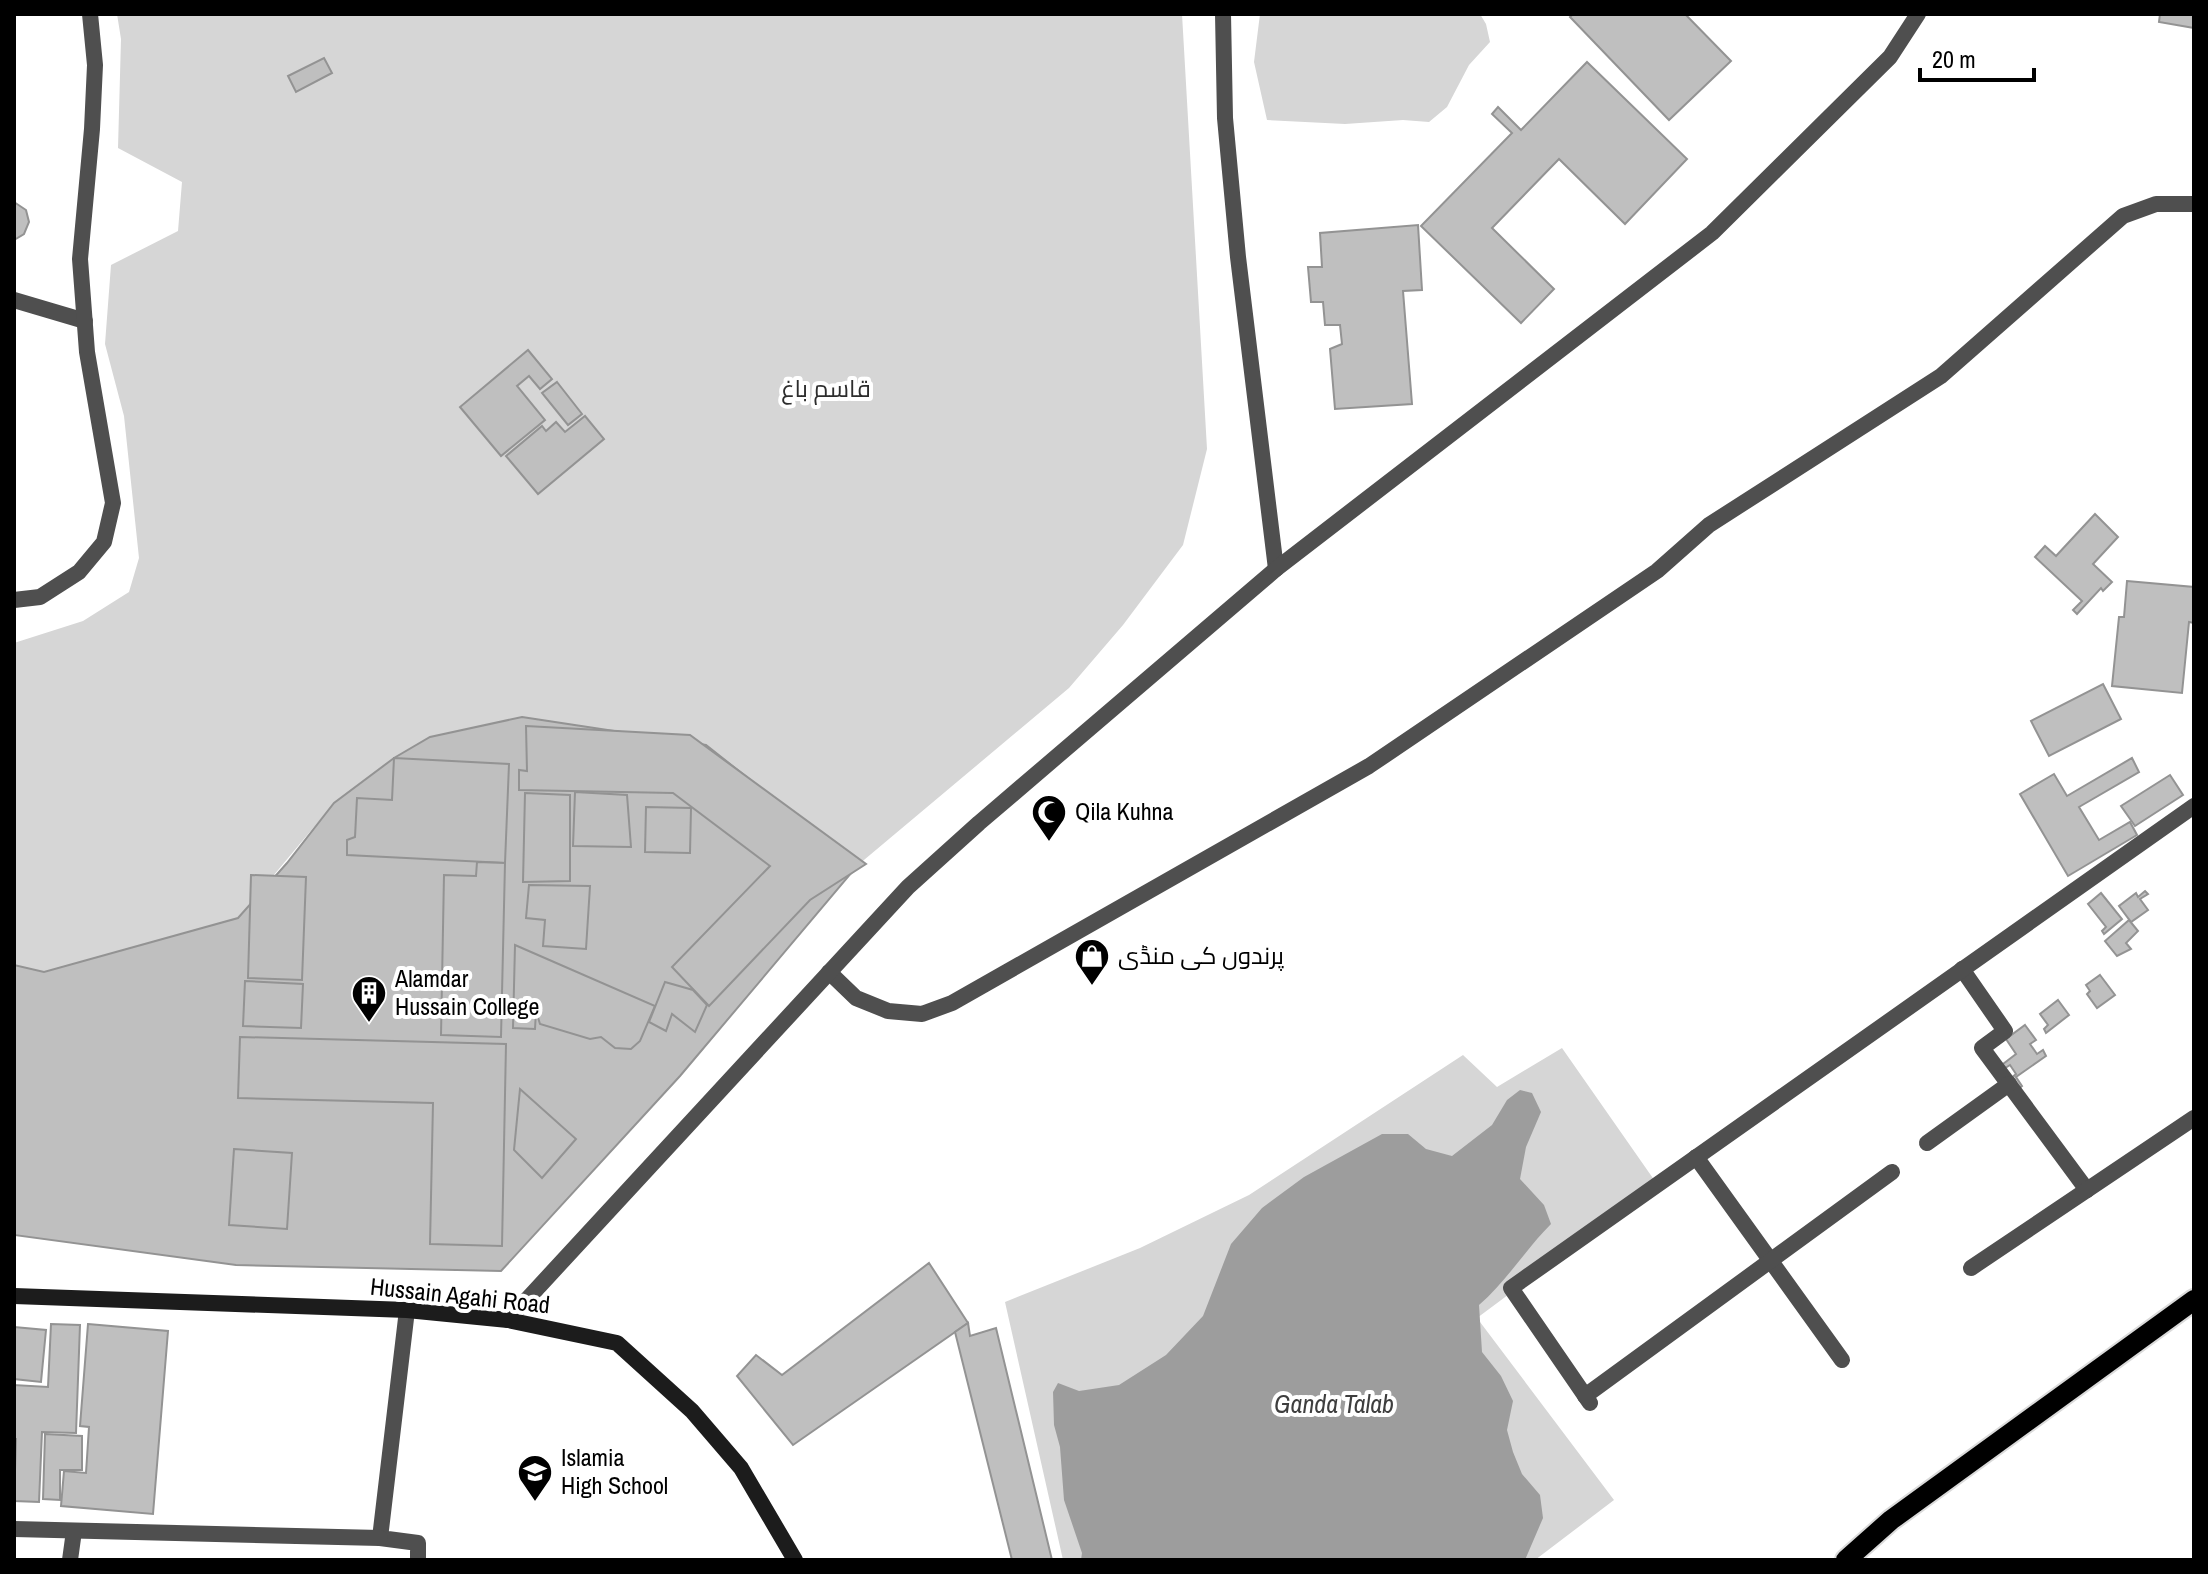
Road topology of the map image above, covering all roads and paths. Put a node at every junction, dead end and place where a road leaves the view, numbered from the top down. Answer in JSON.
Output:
{"nodes":[{"id":1,"x":90,"y":14,"type":"edge"},
{"id":2,"x":1223,"y":14,"type":"edge"},
{"id":3,"x":1918,"y":14,"type":"edge"},
{"id":4,"x":2194,"y":204,"type":"edge"},
{"id":5,"x":14,"y":300,"type":"edge"},
{"id":6,"x":85,"y":321,"type":"junction"},
{"id":7,"x":1276,"y":569,"type":"junction"},
{"id":8,"x":14,"y":600,"type":"edge"},
{"id":9,"x":2194,"y":806,"type":"edge"},
{"id":10,"x":1962,"y":969,"type":"junction"},
{"id":11,"x":829,"y":972,"type":"junction"},
{"id":12,"x":2009,"y":1084,"type":"junction"},
{"id":13,"x":2194,"y":1118,"type":"edge"},
{"id":14,"x":1927,"y":1143,"type":"dead end"},
{"id":15,"x":1696,"y":1157,"type":"junction"},
{"id":16,"x":1892,"y":1172,"type":"dead end"},
{"id":17,"x":2087,"y":1190,"type":"junction"},
{"id":18,"x":1770,"y":1260,"type":"junction"},
{"id":19,"x":1971,"y":1268,"type":"dead end"},
{"id":20,"x":14,"y":1296,"type":"edge"},
{"id":21,"x":2194,"y":1300,"type":"edge"},
{"id":22,"x":407,"y":1310,"type":"junction"},
{"id":23,"x":508,"y":1320,"type":"junction"},
{"id":24,"x":1842,"y":1360,"type":"dead end"},
{"id":25,"x":14,"y":1529,"type":"edge"},
{"id":26,"x":74,"y":1531,"type":"junction"},
{"id":27,"x":380,"y":1538,"type":"junction"},
{"id":28,"x":70,"y":1560,"type":"edge"},
{"id":29,"x":418,"y":1560,"type":"edge"},
{"id":30,"x":795,"y":1560,"type":"edge"},
{"id":31,"x":1846,"y":1560,"type":"edge"}],
"edges":[{"from":1,"to":6,"type":"street"},
{"from":2,"to":7,"type":"street"},
{"from":3,"to":7,"type":"street"},
{"from":4,"to":11,"type":"street"},
{"from":5,"to":6,"type":"street"},
{"from":6,"to":8,"type":"street"},
{"from":7,"to":11,"type":"street"},
{"from":9,"to":10,"type":"street"},
{"from":10,"to":12,"type":"street"},
{"from":10,"to":15,"type":"street"},
{"from":11,"to":23,"type":"street"},
{"from":12,"to":14,"type":"street"},
{"from":12,"to":17,"type":"street"},
{"from":13,"to":17,"type":"street"},
{"from":15,"to":18,"type":"street"},
{"from":15,"to":18,"type":"street"},
{"from":16,"to":18,"type":"street"},
{"from":17,"to":19,"type":"street"},
{"from":18,"to":24,"type":"street"},
{"from":20,"to":22,"type":"main road","name":"Hussain Agahi Road"},
{"from":21,"to":31,"type":"main road"},
{"from":22,"to":23,"type":"main road","name":"Hussain Agahi Road"},
{"from":22,"to":27,"type":"street"},
{"from":23,"to":30,"type":"main road","name":"Hussain Agahi Road"},
{"from":25,"to":26,"type":"street"},
{"from":26,"to":27,"type":"street"},
{"from":26,"to":28,"type":"street"},
{"from":27,"to":29,"type":"street"}]}
